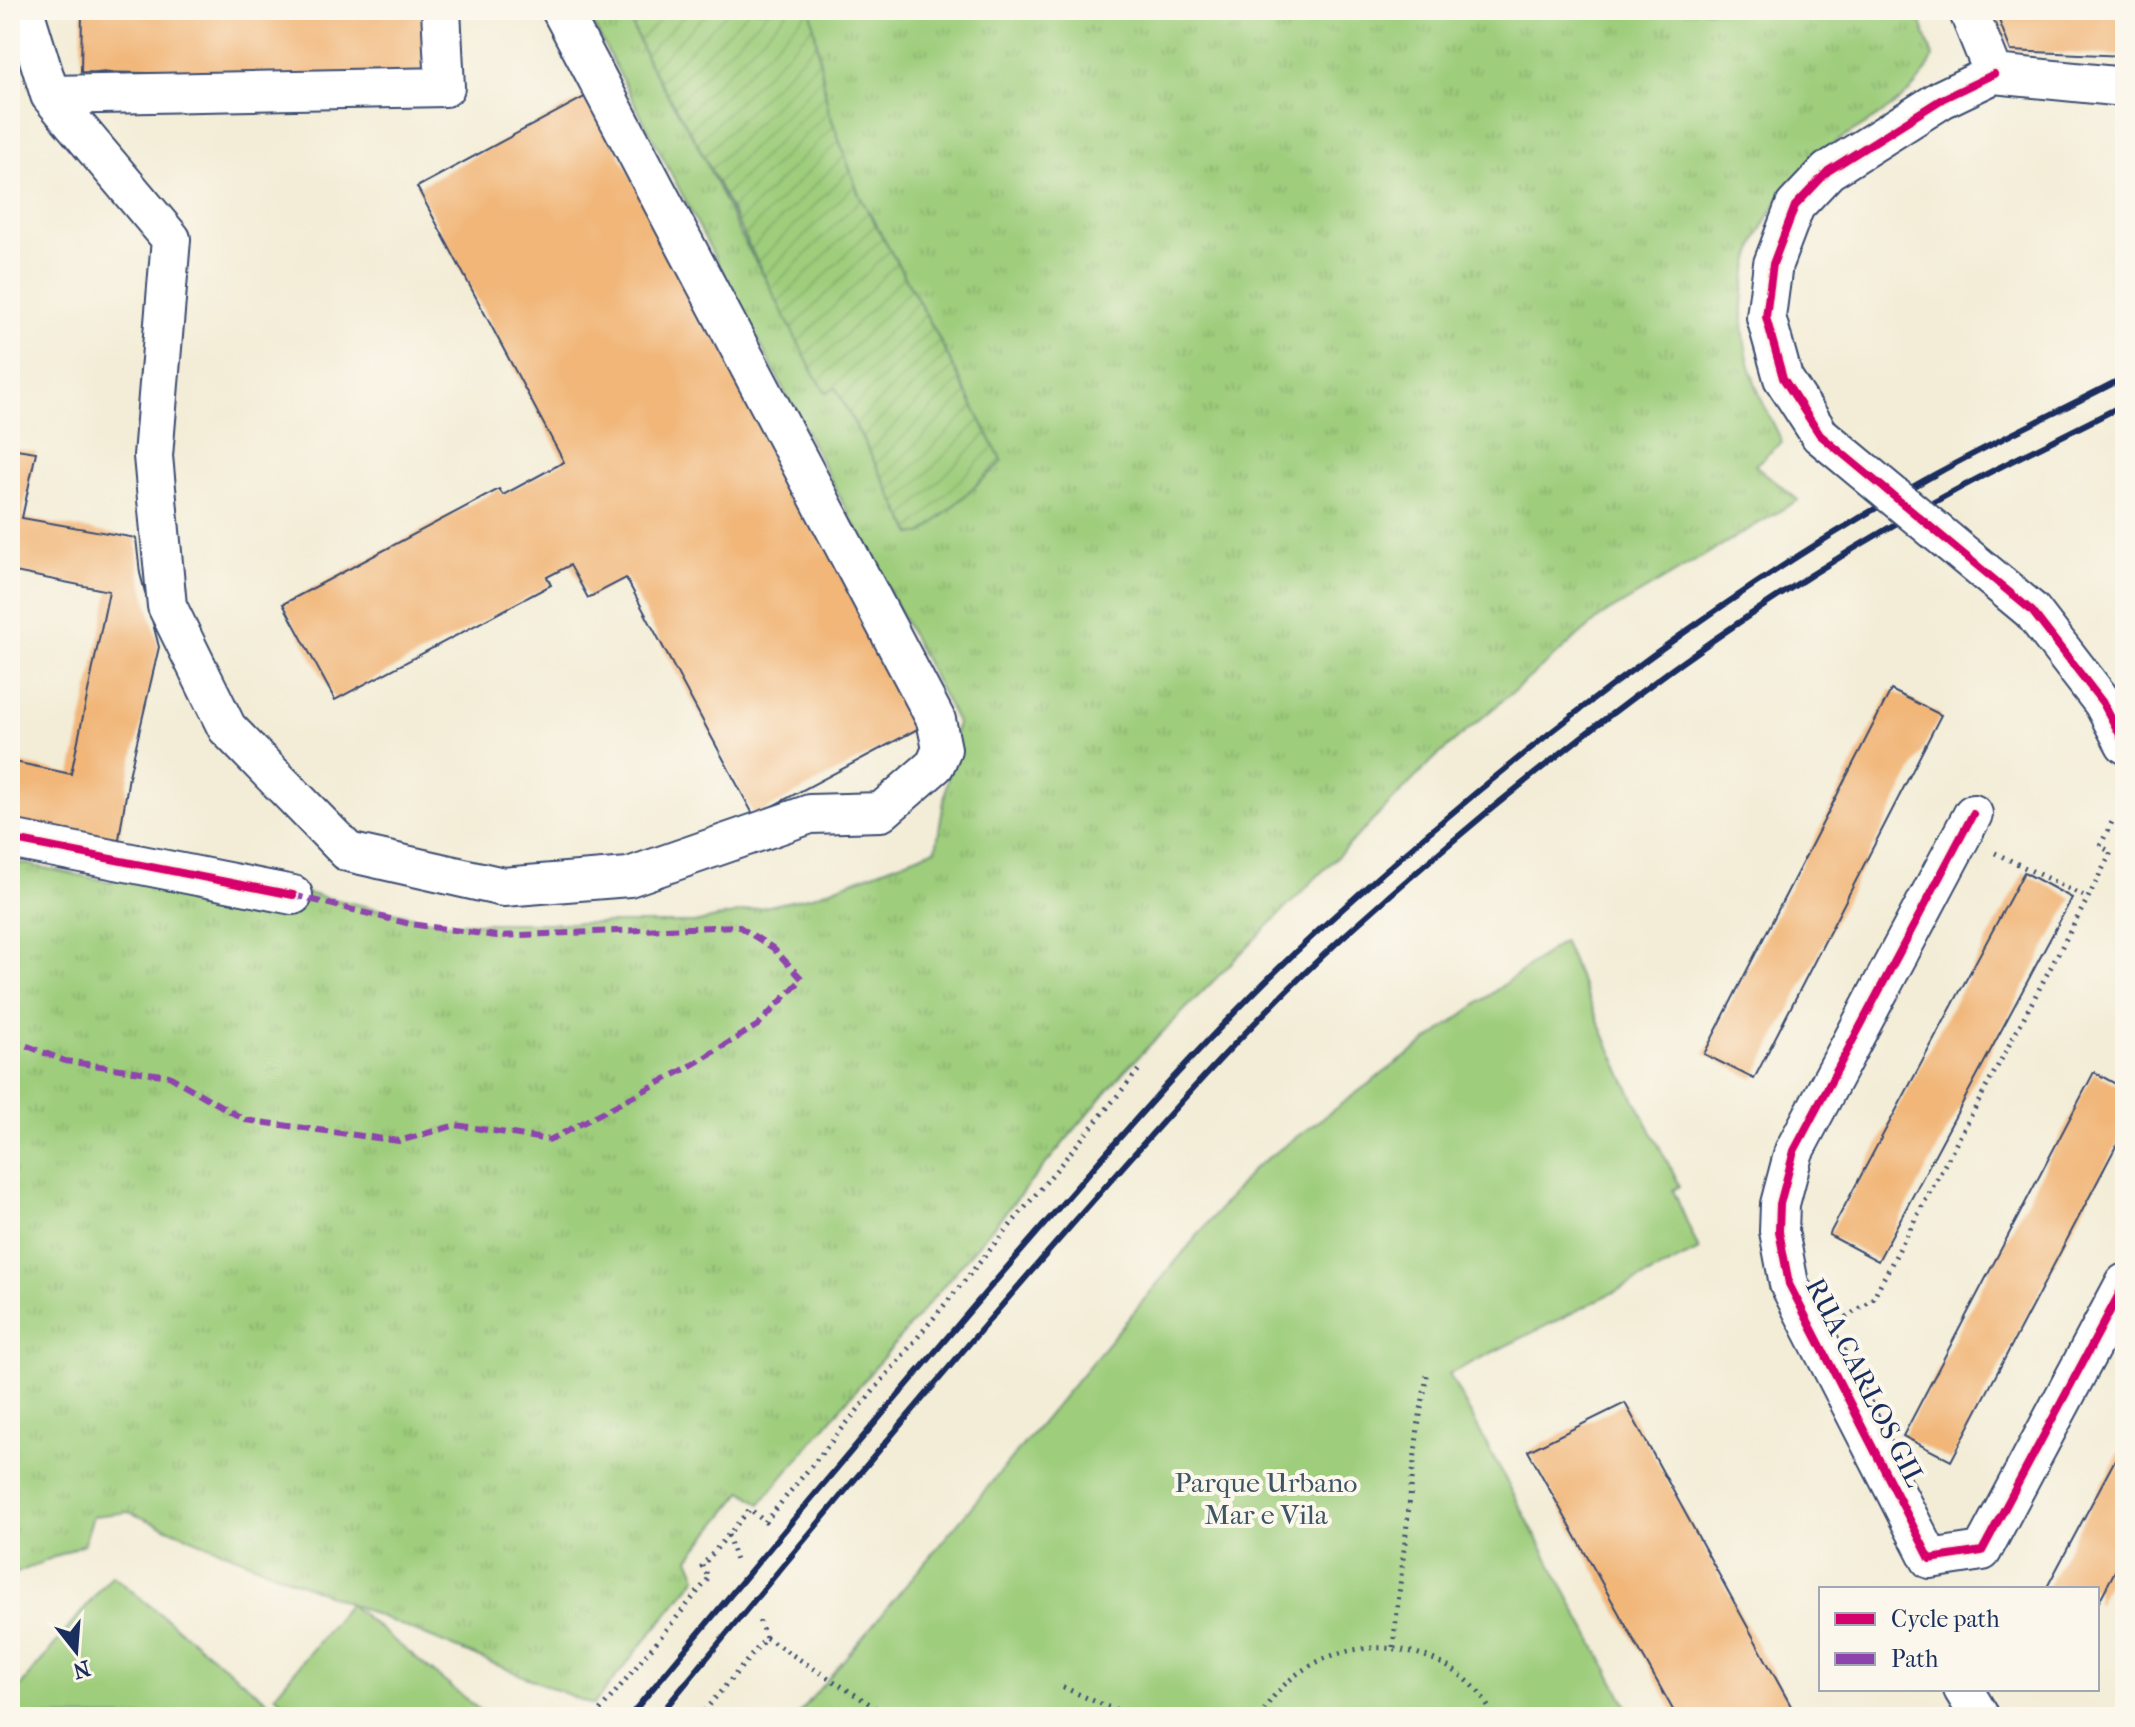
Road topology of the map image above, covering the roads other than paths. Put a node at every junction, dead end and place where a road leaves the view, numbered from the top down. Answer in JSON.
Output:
{"nodes":[{"id":1,"x":24,"y":10,"type":"edge"},
{"id":2,"x":441,"y":10,"type":"edge"},
{"id":3,"x":561,"y":10,"type":"edge"},
{"id":4,"x":1968,"y":10,"type":"edge"},
{"id":5,"x":1994,"y":74,"type":"junction"},
{"id":6,"x":2125,"y":87,"type":"edge"},
{"id":7,"x":50,"y":95,"type":"junction"},
{"id":8,"x":2114,"y":695,"type":"edge"},
{"id":9,"x":2125,"y":744,"type":"edge"},
{"id":10,"x":1967,"y":825,"type":"road end"},
{"id":11,"x":10,"y":839,"type":"edge"},
{"id":12,"x":293,"y":895,"type":"dead end"},
{"id":13,"x":2125,"y":1283,"type":"edge"},
{"id":14,"x":1931,"y":1574,"type":"edge"},
{"id":15,"x":1964,"y":1691,"type":"edge"},
{"id":16,"x":1980,"y":1717,"type":"edge"}],
"edges":[{"from":1,"to":7,"type":"street"},
{"from":2,"to":7,"type":"street"},
{"from":3,"to":7,"type":"street"},
{"from":4,"to":5,"type":"street"},
{"from":5,"to":6,"type":"street"},
{"from":5,"to":8,"type":"street","bridge":true},
{"from":8,"to":9,"type":"street"},
{"from":10,"to":14,"type":"street","name":"RUA CARLOS GIL"},
{"from":11,"to":12,"type":"street"},
{"from":13,"to":14,"type":"street","name":"RUA CARLOS GIL"},
{"from":15,"to":16,"type":"street"}]}
